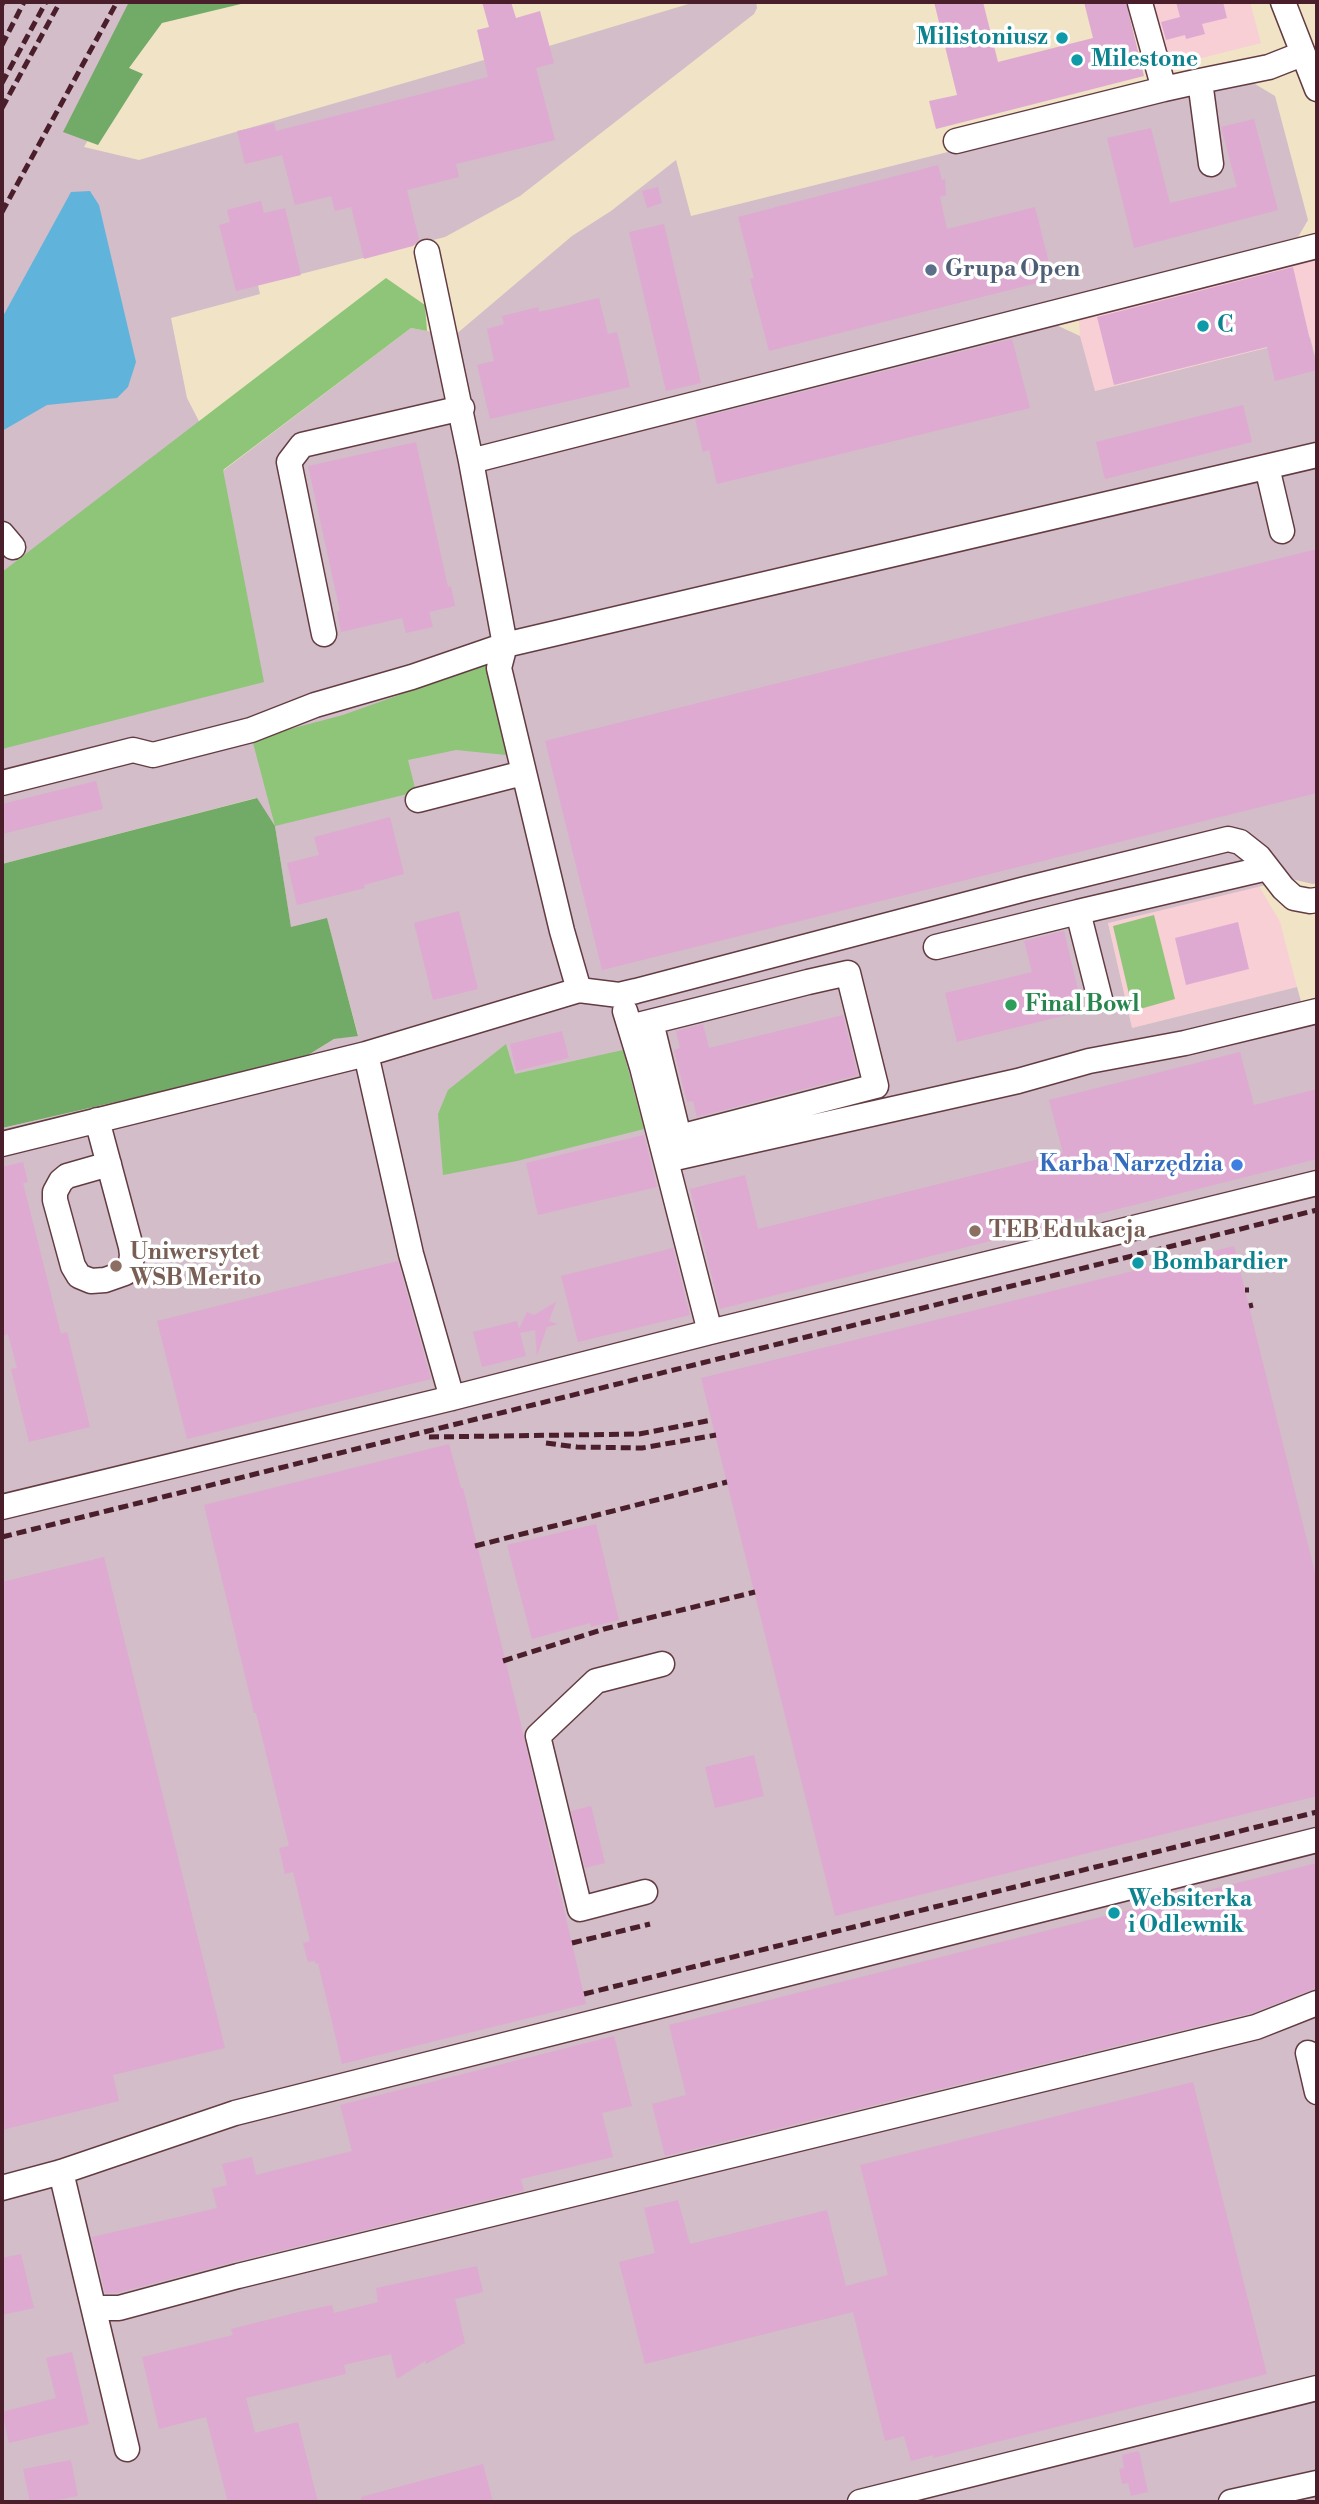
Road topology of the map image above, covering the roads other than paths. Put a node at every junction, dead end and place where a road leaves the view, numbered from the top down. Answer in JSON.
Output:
{"nodes":[{"id":1,"x":1283,"y":2,"type":"edge"},
{"id":2,"x":1139,"y":3,"type":"edge"},
{"id":3,"x":1302,"y":54,"type":"junction"},
{"id":4,"x":1200,"y":81,"type":"junction"},
{"id":5,"x":1164,"y":89,"type":"junction"},
{"id":6,"x":1317,"y":89,"type":"edge"},
{"id":7,"x":956,"y":141,"type":"dead end"},
{"id":8,"x":1211,"y":164,"type":"dead end"},
{"id":9,"x":1317,"y":246,"type":"edge"},
{"id":10,"x":427,"y":252,"type":"dead end"},
{"id":11,"x":461,"y":408,"type":"junction"},
{"id":12,"x":1317,"y":455,"type":"edge"},
{"id":13,"x":471,"y":461,"type":"junction"},
{"id":14,"x":1267,"y":467,"type":"junction"},
{"id":15,"x":1282,"y":531,"type":"dead end"},
{"id":16,"x":324,"y":634,"type":"dead end"},
{"id":17,"x":505,"y":645,"type":"junction"},
{"id":18,"x":523,"y":773,"type":"junction"},
{"id":19,"x":2,"y":783,"type":"edge"},
{"id":20,"x":418,"y":800,"type":"dead end"},
{"id":21,"x":1267,"y":868,"type":"junction"},
{"id":22,"x":1317,"y":900,"type":"edge"},
{"id":23,"x":1078,"y":912,"type":"junction"},
{"id":24,"x":936,"y":947,"type":"dead end"},
{"id":25,"x":579,"y":990,"type":"junction"},
{"id":26,"x":619,"y":995,"type":"junction"},
{"id":27,"x":1100,"y":999,"type":"dead end"},
{"id":28,"x":1317,"y":1011,"type":"edge"},
{"id":29,"x":640,"y":1025,"type":"junction"},
{"id":30,"x":366,"y":1054,"type":"junction"},
{"id":31,"x":97,"y":1120,"type":"junction"},
{"id":32,"x":2,"y":1144,"type":"edge"},
{"id":33,"x":666,"y":1160,"type":"junction"},
{"id":34,"x":109,"y":1164,"type":"junction"},
{"id":35,"x":1317,"y":1183,"type":"edge"},
{"id":36,"x":709,"y":1332,"type":"junction"},
{"id":37,"x":452,"y":1398,"type":"junction"},
{"id":38,"x":2,"y":1507,"type":"edge"},
{"id":39,"x":662,"y":1664,"type":"dead end"},
{"id":40,"x":1317,"y":1840,"type":"edge"},
{"id":41,"x":645,"y":1892,"type":"dead end"},
{"id":42,"x":1317,"y":2003,"type":"edge"},
{"id":43,"x":1308,"y":2053,"type":"dead end"},
{"id":44,"x":1317,"y":2092,"type":"edge"},
{"id":45,"x":61,"y":2172,"type":"junction"},
{"id":46,"x":2,"y":2188,"type":"edge"},
{"id":47,"x":94,"y":2308,"type":"junction"},
{"id":48,"x":1317,"y":2388,"type":"edge"},
{"id":49,"x":127,"y":2449,"type":"dead end"},
{"id":50,"x":1317,"y":2483,"type":"edge"},
{"id":51,"x":860,"y":2502,"type":"edge"},
{"id":52,"x":1231,"y":2502,"type":"edge"}],
"edges":[{"from":1,"to":3,"type":"street"},
{"from":2,"to":5,"type":"street"},
{"from":3,"to":4,"type":"street"},
{"from":3,"to":6,"type":"street"},
{"from":4,"to":5,"type":"street"},
{"from":4,"to":8,"type":"street"},
{"from":5,"to":7,"type":"street"},
{"from":9,"to":13,"type":"street"},
{"from":10,"to":11,"type":"street"},
{"from":11,"to":13,"type":"street"},
{"from":11,"to":16,"type":"street"},
{"from":12,"to":14,"type":"street"},
{"from":13,"to":17,"type":"street"},
{"from":14,"to":15,"type":"street"},
{"from":14,"to":17,"type":"street"},
{"from":17,"to":18,"type":"street"},
{"from":17,"to":19,"type":"street"},
{"from":18,"to":20,"type":"street"},
{"from":18,"to":25,"type":"street"},
{"from":21,"to":22,"type":"street"},
{"from":21,"to":23,"type":"street"},
{"from":21,"to":26,"type":"street"},
{"from":23,"to":24,"type":"street"},
{"from":23,"to":27,"type":"street"},
{"from":25,"to":26,"type":"street"},
{"from":25,"to":30,"type":"street"},
{"from":26,"to":29,"type":"street"},
{"from":28,"to":33,"type":"street"},
{"from":29,"to":29,"type":"street"},
{"from":29,"to":33,"type":"street"},
{"from":30,"to":31,"type":"street"},
{"from":30,"to":37,"type":"street"},
{"from":31,"to":32,"type":"street"},
{"from":31,"to":34,"type":"street"},
{"from":33,"to":36,"type":"street"},
{"from":34,"to":34,"type":"street"},
{"from":35,"to":36,"type":"street"},
{"from":36,"to":37,"type":"street"},
{"from":37,"to":38,"type":"street"},
{"from":39,"to":41,"type":"street"},
{"from":40,"to":45,"type":"street"},
{"from":42,"to":47,"type":"street"},
{"from":43,"to":44,"type":"street"},
{"from":45,"to":46,"type":"street"},
{"from":45,"to":47,"type":"street"},
{"from":47,"to":49,"type":"street"},
{"from":48,"to":51,"type":"street"},
{"from":50,"to":52,"type":"street"}]}
